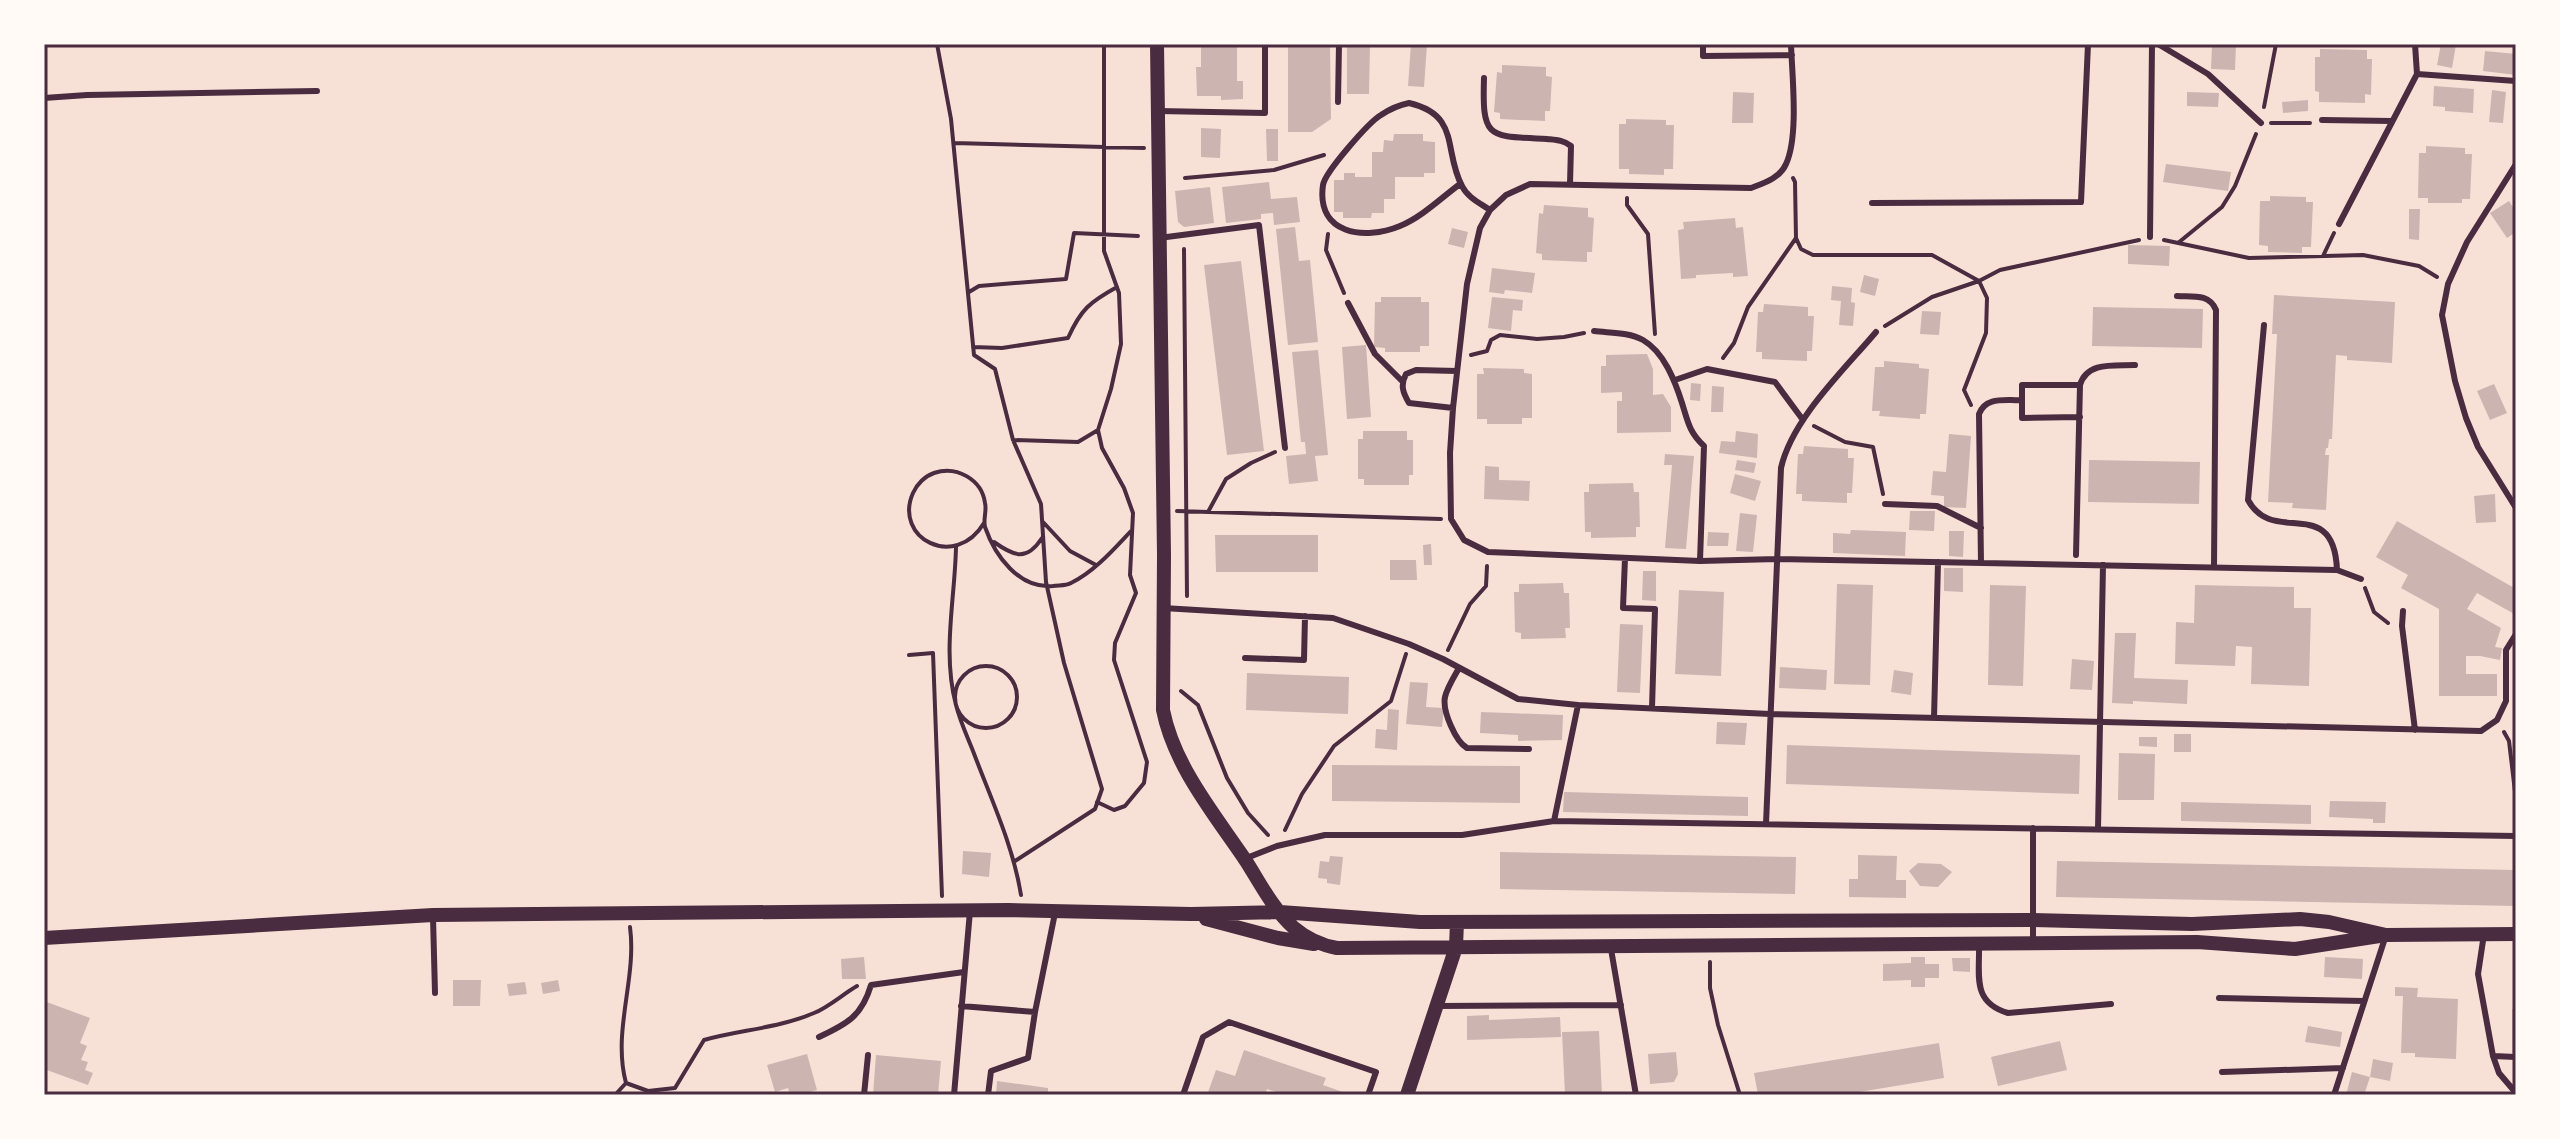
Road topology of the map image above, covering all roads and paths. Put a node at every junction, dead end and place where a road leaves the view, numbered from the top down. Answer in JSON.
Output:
{"nodes":[{"id":1,"x":937,"y":44,"type":"edge"},
{"id":2,"x":1104,"y":44,"type":"edge"},
{"id":3,"x":1157,"y":44,"type":"edge"},
{"id":4,"x":1265,"y":44,"type":"edge"},
{"id":5,"x":1339,"y":44,"type":"edge"},
{"id":6,"x":1703,"y":44,"type":"edge"},
{"id":7,"x":1791,"y":44,"type":"edge"},
{"id":8,"x":2088,"y":44,"type":"edge"},
{"id":9,"x":2155,"y":44,"type":"edge"},
{"id":10,"x":2276,"y":44,"type":"edge"},
{"id":11,"x":2415,"y":44,"type":"edge"},
{"id":12,"x":1792,"y":55,"type":"junction"},
{"id":13,"x":2417,"y":74,"type":"junction"},
{"id":14,"x":1484,"y":78,"type":"dead end"},
{"id":15,"x":2516,"y":81,"type":"edge"},
{"id":16,"x":317,"y":91,"type":"dead end"},
{"id":17,"x":44,"y":98,"type":"edge"},
{"id":18,"x":1338,"y":102,"type":"dead end"},
{"id":19,"x":1158,"y":111,"type":"junction"},
{"id":20,"x":2322,"y":120,"type":"joint"},
{"id":21,"x":2392,"y":121,"type":"junction"},
{"id":22,"x":2261,"y":123,"type":"junction"},
{"id":23,"x":954,"y":143,"type":"junction"},
{"id":24,"x":1103,"y":147,"type":"junction"},
{"id":25,"x":1159,"y":148,"type":"junction"},
{"id":26,"x":1334,"y":152,"type":"dead end"},
{"id":27,"x":2516,"y":164,"type":"edge"},
{"id":28,"x":1786,"y":165,"type":"junction"},
{"id":29,"x":1185,"y":178,"type":"dead end"},
{"id":30,"x":1460,"y":184,"type":"junction"},
{"id":31,"x":1570,"y":184,"type":"junction"},
{"id":32,"x":1627,"y":185,"type":"junction"},
{"id":33,"x":1872,"y":203,"type":"dead end"},
{"id":34,"x":1490,"y":210,"type":"junction"},
{"id":35,"x":2339,"y":224,"type":"joint"},
{"id":36,"x":1335,"y":226,"type":"junction"},
{"id":37,"x":1183,"y":234,"type":"junction"},
{"id":38,"x":1104,"y":235,"type":"junction"},
{"id":39,"x":1138,"y":236,"type":"dead end"},
{"id":40,"x":2150,"y":237,"type":"junction"},
{"id":41,"x":1159,"y":238,"type":"junction"},
{"id":42,"x":1796,"y":238,"type":"junction"},
{"id":43,"x":2178,"y":243,"type":"junction"},
{"id":44,"x":2323,"y":256,"type":"junction"},
{"id":45,"x":1979,"y":281,"type":"junction"},
{"id":46,"x":2448,"y":284,"type":"junction"},
{"id":47,"x":1117,"y":287,"type":"junction"},
{"id":48,"x":968,"y":292,"type":"junction"},
{"id":49,"x":2177,"y":296,"type":"dead end"},
{"id":50,"x":1348,"y":303,"type":"joint"},
{"id":51,"x":2264,"y":325,"type":"dead end"},
{"id":52,"x":1594,"y":331,"type":"joint"},
{"id":53,"x":1876,"y":332,"type":"joint"},
{"id":54,"x":973,"y":347,"type":"junction"},
{"id":55,"x":1657,"y":353,"type":"junction"},
{"id":56,"x":1459,"y":356,"type":"junction"},
{"id":57,"x":2135,"y":365,"type":"dead end"},
{"id":58,"x":1707,"y":369,"type":"junction"},
{"id":59,"x":1457,"y":371,"type":"junction"},
{"id":60,"x":1675,"y":380,"type":"junction"},
{"id":61,"x":1402,"y":381,"type":"junction"},
{"id":62,"x":2080,"y":385,"type":"junction"},
{"id":63,"x":2022,"y":400,"type":"junction"},
{"id":64,"x":1453,"y":408,"type":"junction"},
{"id":65,"x":1979,"y":414,"type":"junction"},
{"id":66,"x":2080,"y":417,"type":"junction"},
{"id":67,"x":1803,"y":420,"type":"junction"},
{"id":68,"x":1098,"y":430,"type":"junction"},
{"id":69,"x":1013,"y":440,"type":"junction"},
{"id":70,"x":1285,"y":448,"type":"joint"},
{"id":71,"x":1885,"y":504,"type":"joint"},
{"id":72,"x":2516,"y":508,"type":"edge"},
{"id":73,"x":1163,"y":510,"type":"junction"},
{"id":74,"x":1187,"y":511,"type":"junction"},
{"id":75,"x":1208,"y":512,"type":"junction"},
{"id":76,"x":1451,"y":519,"type":"junction"},
{"id":77,"x":1042,"y":521,"type":"junction"},
{"id":78,"x":984,"y":523,"type":"junction"},
{"id":79,"x":1981,"y":528,"type":"junction"},
{"id":80,"x":1145,"y":529,"type":"dead end"},
{"id":81,"x":1131,"y":530,"type":"junction"},
{"id":82,"x":1043,"y":536,"type":"junction"},
{"id":83,"x":992,"y":541,"type":"junction"},
{"id":84,"x":956,"y":547,"type":"junction"},
{"id":85,"x":1488,"y":552,"type":"junction"},
{"id":86,"x":2076,"y":555,"type":"dead end"},
{"id":87,"x":1625,"y":558,"type":"junction"},
{"id":88,"x":1777,"y":559,"type":"junction"},
{"id":89,"x":1700,"y":561,"type":"junction"},
{"id":90,"x":1938,"y":562,"type":"junction"},
{"id":91,"x":1981,"y":563,"type":"junction"},
{"id":92,"x":1096,"y":565,"type":"junction"},
{"id":93,"x":2103,"y":565,"type":"junction"},
{"id":94,"x":2214,"y":567,"type":"junction"},
{"id":95,"x":2337,"y":570,"type":"junction"},
{"id":96,"x":2361,"y":579,"type":"joint"},
{"id":97,"x":1047,"y":586,"type":"junction"},
{"id":98,"x":1163,"y":608,"type":"junction"},
{"id":99,"x":1187,"y":608,"type":"junction"},
{"id":100,"x":2403,"y":611,"type":"dead end"},
{"id":101,"x":1305,"y":616,"type":"junction"},
{"id":102,"x":2402,"y":626,"type":"junction"},
{"id":103,"x":2516,"y":634,"type":"edge"},
{"id":104,"x":1409,"y":644,"type":"junction"},
{"id":105,"x":909,"y":655,"type":"dead end"},
{"id":106,"x":1245,"y":658,"type":"dead end"},
{"id":107,"x":1443,"y":659,"type":"junction"},
{"id":108,"x":1459,"y":668,"type":"junction"},
{"id":109,"x":1163,"y":675,"type":"junction"},
{"id":110,"x":1578,"y":705,"type":"junction"},
{"id":111,"x":956,"y":706,"type":"junction"},
{"id":112,"x":1652,"y":708,"type":"junction"},
{"id":113,"x":1770,"y":714,"type":"junction"},
{"id":114,"x":1934,"y":718,"type":"junction"},
{"id":115,"x":2497,"y":720,"type":"junction"},
{"id":116,"x":2101,"y":722,"type":"junction"},
{"id":117,"x":2415,"y":730,"type":"junction"},
{"id":118,"x":1529,"y":749,"type":"dead end"},
{"id":119,"x":2516,"y":800,"type":"edge"},
{"id":120,"x":1097,"y":802,"type":"junction"},
{"id":121,"x":1554,"y":821,"type":"junction"},
{"id":122,"x":1766,"y":824,"type":"junction"},
{"id":123,"x":2033,"y":828,"type":"junction"},
{"id":124,"x":2098,"y":829,"type":"junction"},
{"id":125,"x":2516,"y":836,"type":"edge"},
{"id":126,"x":1277,"y":846,"type":"junction"},
{"id":127,"x":1244,"y":859,"type":"junction"},
{"id":128,"x":1015,"y":861,"type":"junction"},
{"id":129,"x":942,"y":910,"type":"junction"},
{"id":130,"x":970,"y":910,"type":"junction"},
{"id":131,"x":1024,"y":910,"type":"junction"},
{"id":132,"x":1056,"y":910,"type":"junction"},
{"id":133,"x":628,"y":912,"type":"junction"},
{"id":134,"x":1280,"y":912,"type":"junction"},
{"id":135,"x":1191,"y":914,"type":"junction"},
{"id":136,"x":433,"y":915,"type":"junction"},
{"id":137,"x":2033,"y":920,"type":"junction"},
{"id":138,"x":1457,"y":922,"type":"junction"},
{"id":139,"x":1247,"y":931,"type":"junction"},
{"id":140,"x":2484,"y":933,"type":"junction"},
{"id":141,"x":2516,"y":934,"type":"edge"},
{"id":142,"x":2386,"y":935,"type":"junction"},
{"id":143,"x":44,"y":938,"type":"edge"},
{"id":144,"x":1979,"y":943,"type":"junction"},
{"id":145,"x":2033,"y":943,"type":"junction"},
{"id":146,"x":1710,"y":944,"type":"junction"},
{"id":147,"x":1322,"y":945,"type":"junction"},
{"id":148,"x":1611,"y":945,"type":"junction"},
{"id":149,"x":1456,"y":947,"type":"junction"},
{"id":150,"x":964,"y":972,"type":"junction"},
{"id":151,"x":871,"y":985,"type":"junction"},
{"id":152,"x":435,"y":993,"type":"dead end"},
{"id":153,"x":2219,"y":998,"type":"dead end"},
{"id":154,"x":2364,"y":1001,"type":"junction"},
{"id":155,"x":2111,"y":1004,"type":"dead end"},
{"id":156,"x":1621,"y":1005,"type":"junction"},
{"id":157,"x":961,"y":1006,"type":"junction"},
{"id":158,"x":1436,"y":1006,"type":"junction"},
{"id":159,"x":1035,"y":1012,"type":"junction"},
{"id":160,"x":819,"y":1037,"type":"dead end"},
{"id":161,"x":868,"y":1055,"type":"dead end"},
{"id":162,"x":2493,"y":1056,"type":"junction"},
{"id":163,"x":2516,"y":1057,"type":"edge"},
{"id":164,"x":2343,"y":1068,"type":"junction"},
{"id":165,"x":2222,"y":1072,"type":"dead end"},
{"id":166,"x":626,"y":1083,"type":"junction"},
{"id":167,"x":2516,"y":1093,"type":"edge"},
{"id":168,"x":615,"y":1095,"type":"edge"},
{"id":169,"x":864,"y":1095,"type":"edge"},
{"id":170,"x":954,"y":1095,"type":"edge"},
{"id":171,"x":988,"y":1095,"type":"edge"},
{"id":172,"x":1183,"y":1095,"type":"edge"},
{"id":173,"x":1368,"y":1095,"type":"edge"},
{"id":174,"x":1407,"y":1095,"type":"edge"},
{"id":175,"x":1636,"y":1095,"type":"edge"},
{"id":176,"x":1740,"y":1095,"type":"edge"},
{"id":177,"x":2334,"y":1095,"type":"edge"}],
"edges":[{"from":1,"to":23,"type":"path"},
{"from":2,"to":24,"type":"path"},
{"from":3,"to":19,"type":"street"},
{"from":4,"to":19,"type":"lane"},
{"from":5,"to":18,"type":"lane"},
{"from":6,"to":12,"type":"lane"},
{"from":7,"to":12,"type":"lane"},
{"from":8,"to":33,"type":"lane"},
{"from":9,"to":22,"type":"lane"},
{"from":9,"to":40,"type":"lane"},
{"from":10,"to":22,"type":"path"},
{"from":11,"to":13,"type":"lane"},
{"from":12,"to":28,"type":"lane"},
{"from":13,"to":15,"type":"lane"},
{"from":13,"to":21,"type":"lane"},
{"from":14,"to":31,"type":"lane"},
{"from":16,"to":17,"type":"lane"},
{"from":19,"to":25,"type":"street"},
{"from":20,"to":21,"type":"lane"},
{"from":20,"to":22,"type":"path"},
{"from":21,"to":35,"type":"lane"},
{"from":22,"to":43,"type":"path"},
{"from":23,"to":24,"type":"path"},
{"from":23,"to":48,"type":"path"},
{"from":24,"to":25,"type":"path"},
{"from":24,"to":38,"type":"path"},
{"from":25,"to":41,"type":"street"},
{"from":26,"to":29,"type":"path"},
{"from":27,"to":46,"type":"lane"},
{"from":28,"to":32,"type":"lane"},
{"from":28,"to":42,"type":"path"},
{"from":30,"to":34,"type":"lane"},
{"from":30,"to":36,"type":"lane"},
{"from":30,"to":36,"type":"lane"},
{"from":31,"to":32,"type":"lane"},
{"from":31,"to":34,"type":"lane"},
{"from":32,"to":55,"type":"path"},
{"from":34,"to":56,"type":"lane"},
{"from":35,"to":44,"type":"path"},
{"from":36,"to":50,"type":"path"},
{"from":37,"to":41,"type":"lane"},
{"from":37,"to":70,"type":"lane"},
{"from":37,"to":74,"type":"path"},
{"from":38,"to":39,"type":"path"},
{"from":38,"to":47,"type":"path"},
{"from":38,"to":48,"type":"path"},
{"from":40,"to":43,"type":"path"},
{"from":40,"to":45,"type":"path"},
{"from":41,"to":73,"type":"street"},
{"from":42,"to":45,"type":"path"},
{"from":42,"to":58,"type":"path"},
{"from":43,"to":44,"type":"path"},
{"from":44,"to":46,"type":"path"},
{"from":45,"to":53,"type":"path"},
{"from":45,"to":65,"type":"path"},
{"from":46,"to":72,"type":"lane"},
{"from":47,"to":54,"type":"path"},
{"from":47,"to":68,"type":"path"},
{"from":48,"to":54,"type":"path"},
{"from":49,"to":94,"type":"lane"},
{"from":50,"to":61,"type":"lane"},
{"from":51,"to":95,"type":"lane"},
{"from":52,"to":55,"type":"lane"},
{"from":52,"to":56,"type":"path"},
{"from":53,"to":67,"type":"lane"},
{"from":54,"to":69,"type":"path"},
{"from":55,"to":60,"type":"lane"},
{"from":56,"to":59,"type":"lane"},
{"from":57,"to":62,"type":"lane"},
{"from":58,"to":60,"type":"lane"},
{"from":58,"to":67,"type":"lane"},
{"from":59,"to":61,"type":"lane"},
{"from":59,"to":64,"type":"lane"},
{"from":60,"to":89,"type":"lane"},
{"from":61,"to":64,"type":"lane"},
{"from":62,"to":63,"type":"lane"},
{"from":62,"to":66,"type":"lane"},
{"from":63,"to":65,"type":"lane"},
{"from":63,"to":66,"type":"lane"},
{"from":64,"to":76,"type":"lane"},
{"from":65,"to":79,"type":"lane"},
{"from":66,"to":86,"type":"lane"},
{"from":67,"to":71,"type":"path"},
{"from":67,"to":88,"type":"lane"},
{"from":68,"to":69,"type":"path"},
{"from":68,"to":81,"type":"path"},
{"from":69,"to":77,"type":"path"},
{"from":70,"to":75,"type":"path"},
{"from":71,"to":79,"type":"lane"},
{"from":73,"to":74,"type":"path"},
{"from":73,"to":98,"type":"street"},
{"from":74,"to":75,"type":"path"},
{"from":74,"to":99,"type":"path"},
{"from":75,"to":76,"type":"path"},
{"from":76,"to":85,"type":"lane"},
{"from":77,"to":82,"type":"path"},
{"from":77,"to":92,"type":"path"},
{"from":78,"to":83,"type":"path"},
{"from":78,"to":84,"type":"path"},
{"from":78,"to":84,"type":"path"},
{"from":79,"to":91,"type":"lane"},
{"from":80,"to":81,"type":"path"},
{"from":81,"to":92,"type":"path"},
{"from":81,"to":120,"type":"path"},
{"from":82,"to":83,"type":"path"},
{"from":82,"to":97,"type":"path"},
{"from":83,"to":97,"type":"path"},
{"from":84,"to":111,"type":"path"},
{"from":85,"to":87,"type":"lane"},
{"from":85,"to":107,"type":"path"},
{"from":87,"to":89,"type":"lane"},
{"from":87,"to":112,"type":"lane"},
{"from":88,"to":89,"type":"lane"},
{"from":88,"to":90,"type":"lane"},
{"from":88,"to":113,"type":"lane"},
{"from":90,"to":91,"type":"lane"},
{"from":90,"to":114,"type":"lane"},
{"from":91,"to":93,"type":"lane"},
{"from":92,"to":97,"type":"path"},
{"from":93,"to":94,"type":"lane"},
{"from":93,"to":116,"type":"lane"},
{"from":94,"to":95,"type":"lane"},
{"from":95,"to":96,"type":"lane"},
{"from":96,"to":102,"type":"path"},
{"from":97,"to":120,"type":"path"},
{"from":98,"to":99,"type":"lane"},
{"from":98,"to":109,"type":"street"},
{"from":99,"to":101,"type":"lane"},
{"from":100,"to":102,"type":"lane"},
{"from":101,"to":104,"type":"lane"},
{"from":101,"to":106,"type":"lane"},
{"from":102,"to":117,"type":"lane"},
{"from":103,"to":115,"type":"lane"},
{"from":104,"to":107,"type":"lane"},
{"from":104,"to":126,"type":"path"},
{"from":105,"to":129,"type":"path"},
{"from":107,"to":108,"type":"lane"},
{"from":108,"to":110,"type":"lane"},
{"from":108,"to":118,"type":"lane"},
{"from":109,"to":126,"type":"path"},
{"from":109,"to":127,"type":"street"},
{"from":110,"to":112,"type":"lane"},
{"from":110,"to":121,"type":"lane"},
{"from":111,"to":111,"type":"path"},
{"from":111,"to":128,"type":"path"},
{"from":112,"to":113,"type":"lane"},
{"from":113,"to":114,"type":"lane"},
{"from":113,"to":122,"type":"lane"},
{"from":114,"to":116,"type":"lane"},
{"from":115,"to":117,"type":"lane"},
{"from":115,"to":119,"type":"path"},
{"from":116,"to":117,"type":"lane"},
{"from":116,"to":124,"type":"lane"},
{"from":120,"to":128,"type":"path"},
{"from":121,"to":122,"type":"lane"},
{"from":121,"to":126,"type":"lane"},
{"from":122,"to":123,"type":"lane"},
{"from":123,"to":124,"type":"lane"},
{"from":123,"to":137,"type":"lane"},
{"from":124,"to":125,"type":"lane"},
{"from":126,"to":127,"type":"lane"},
{"from":127,"to":134,"type":"street"},
{"from":128,"to":131,"type":"path"},
{"from":129,"to":130,"type":"street"},
{"from":129,"to":133,"type":"street"},
{"from":130,"to":131,"type":"street"},
{"from":130,"to":150,"type":"lane"},
{"from":131,"to":132,"type":"street"},
{"from":132,"to":135,"type":"street"},
{"from":132,"to":159,"type":"lane"},
{"from":133,"to":136,"type":"street"},
{"from":133,"to":166,"type":"path"},
{"from":134,"to":135,"type":"street"},
{"from":134,"to":138,"type":"street"},
{"from":134,"to":139,"type":"street"},
{"from":134,"to":147,"type":"street"},
{"from":135,"to":139,"type":"street"},
{"from":136,"to":143,"type":"street"},
{"from":136,"to":152,"type":"lane"},
{"from":137,"to":138,"type":"street"},
{"from":137,"to":142,"type":"street"},
{"from":137,"to":145,"type":"lane"},
{"from":138,"to":149,"type":"street"},
{"from":139,"to":147,"type":"street"},
{"from":140,"to":141,"type":"street"},
{"from":140,"to":142,"type":"street"},
{"from":140,"to":162,"type":"lane"},
{"from":142,"to":145,"type":"street"},
{"from":142,"to":154,"type":"lane"},
{"from":144,"to":145,"type":"street"},
{"from":144,"to":146,"type":"street"},
{"from":144,"to":155,"type":"lane"},
{"from":146,"to":148,"type":"street"},
{"from":146,"to":176,"type":"path"},
{"from":147,"to":149,"type":"street"},
{"from":148,"to":149,"type":"street"},
{"from":148,"to":156,"type":"lane"},
{"from":149,"to":158,"type":"street"},
{"from":150,"to":151,"type":"lane"},
{"from":150,"to":157,"type":"lane"},
{"from":151,"to":160,"type":"lane"},
{"from":151,"to":166,"type":"path"},
{"from":153,"to":154,"type":"lane"},
{"from":154,"to":164,"type":"lane"},
{"from":156,"to":158,"type":"lane"},
{"from":156,"to":175,"type":"lane"},
{"from":157,"to":159,"type":"lane"},
{"from":157,"to":170,"type":"lane"},
{"from":158,"to":174,"type":"street"},
{"from":159,"to":171,"type":"lane"},
{"from":161,"to":169,"type":"lane"},
{"from":162,"to":163,"type":"lane"},
{"from":162,"to":167,"type":"lane"},
{"from":164,"to":165,"type":"lane"},
{"from":164,"to":177,"type":"lane"},
{"from":166,"to":168,"type":"path"},
{"from":172,"to":173,"type":"lane"}]}
